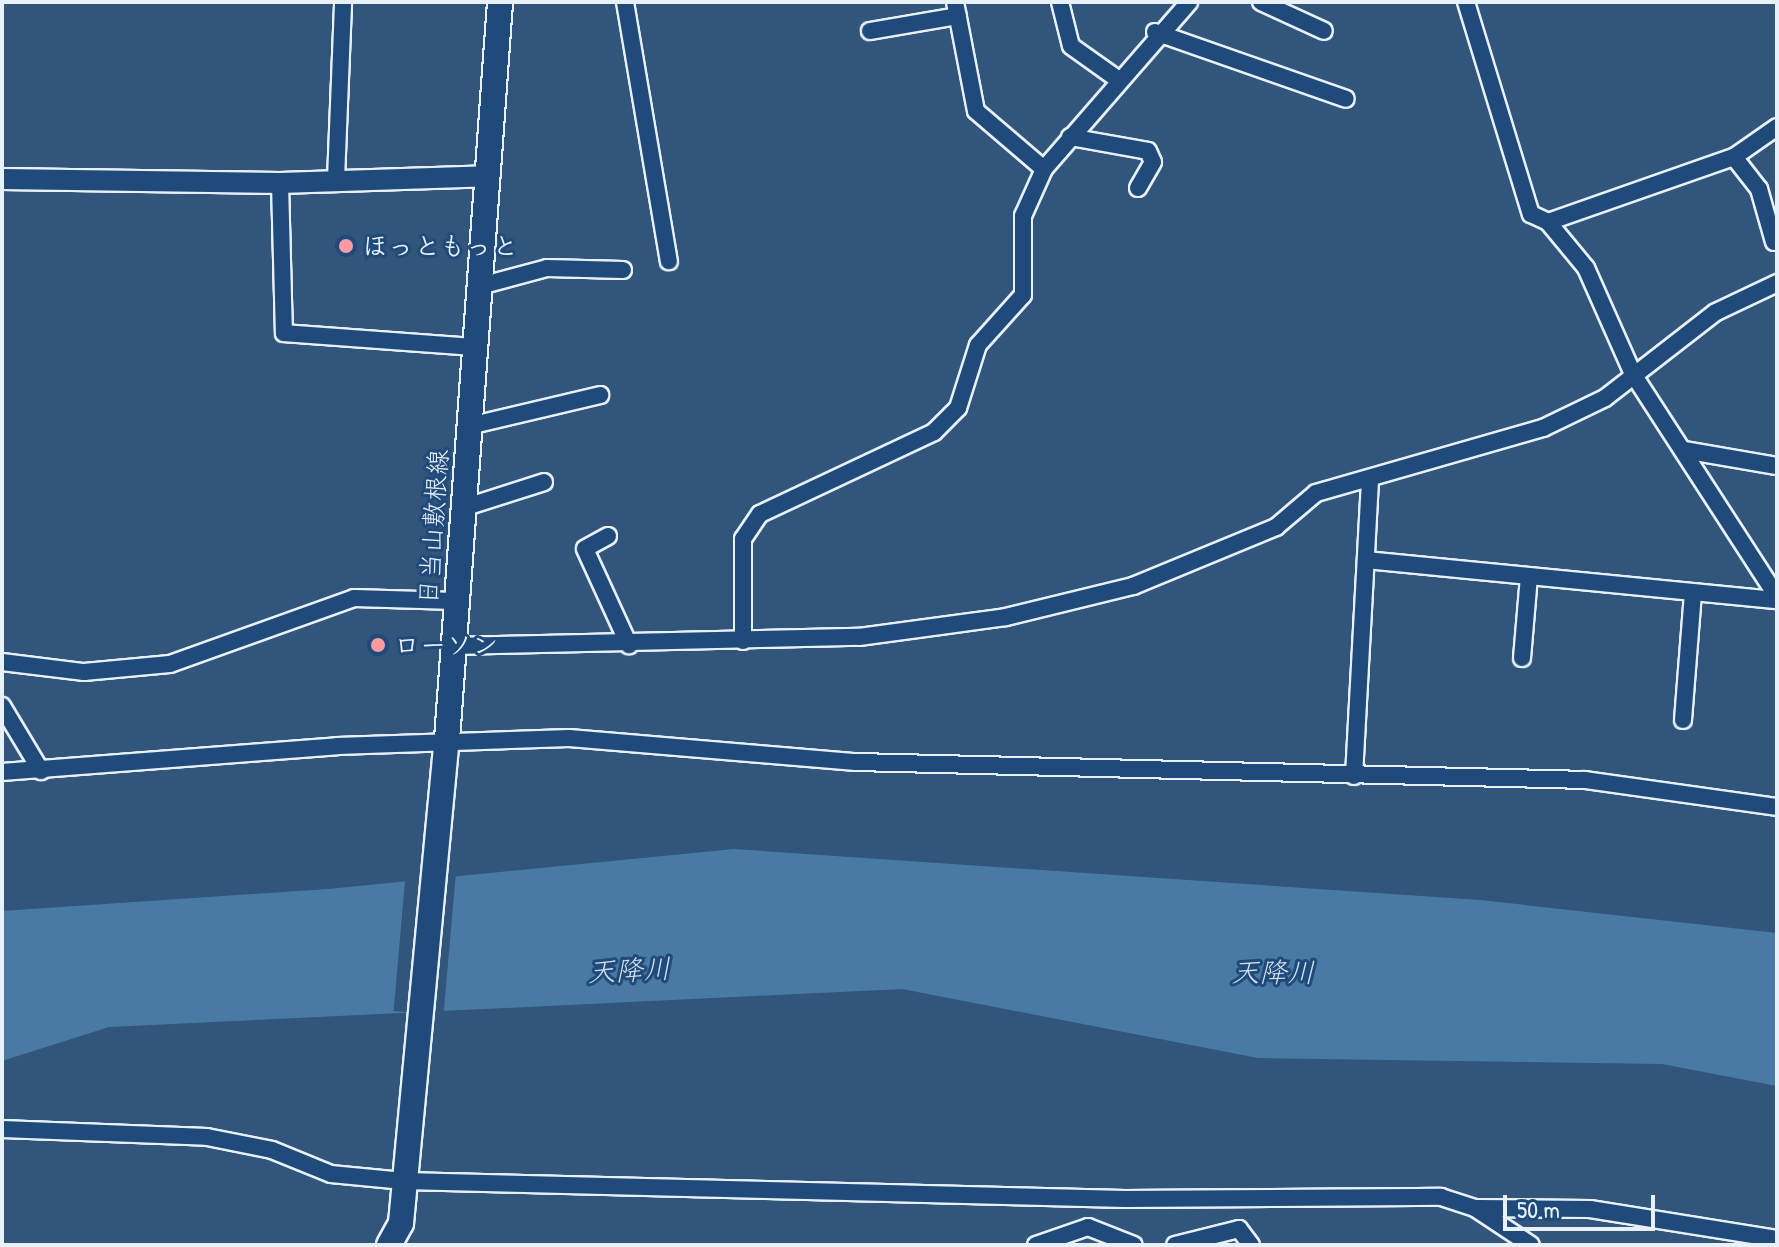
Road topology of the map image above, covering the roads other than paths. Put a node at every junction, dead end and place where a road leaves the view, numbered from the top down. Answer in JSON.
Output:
{"nodes":[{"id":1,"x":343,"y":2,"type":"edge"},
{"id":2,"x":500,"y":2,"type":"edge"},
{"id":3,"x":625,"y":2,"type":"edge"},
{"id":4,"x":1060,"y":2,"type":"edge"},
{"id":5,"x":1189,"y":2,"type":"edge"},
{"id":6,"x":1261,"y":2,"type":"edge"},
{"id":7,"x":1466,"y":2,"type":"edge"},
{"id":8,"x":956,"y":9,"type":"edge"},
{"id":9,"x":870,"y":31,"type":"dead end"},
{"id":10,"x":1324,"y":31,"type":"dead end"},
{"id":11,"x":1155,"y":32,"type":"junction"},
{"id":12,"x":1116,"y":78,"type":"junction"},
{"id":13,"x":1346,"y":99,"type":"dead end"},
{"id":14,"x":1777,"y":127,"type":"edge"},
{"id":15,"x":1070,"y":137,"type":"junction"},
{"id":16,"x":1734,"y":157,"type":"junction"},
{"id":17,"x":1044,"y":169,"type":"junction"},
{"id":18,"x":487,"y":176,"type":"junction"},
{"id":19,"x":2,"y":179,"type":"edge"},
{"id":20,"x":336,"y":179,"type":"junction"},
{"id":21,"x":280,"y":183,"type":"junction"},
{"id":22,"x":1138,"y":188,"type":"dead end"},
{"id":23,"x":1548,"y":222,"type":"junction"},
{"id":24,"x":1774,"y":242,"type":"dead end"},
{"id":25,"x":669,"y":261,"type":"dead end"},
{"id":26,"x":623,"y":270,"type":"dead end"},
{"id":27,"x":1777,"y":283,"type":"edge"},
{"id":28,"x":480,"y":286,"type":"junction"},
{"id":29,"x":476,"y":347,"type":"junction"},
{"id":30,"x":1633,"y":374,"type":"junction"},
{"id":31,"x":600,"y":395,"type":"dead end"},
{"id":32,"x":469,"y":426,"type":"junction"},
{"id":33,"x":1684,"y":450,"type":"junction"},
{"id":34,"x":1777,"y":466,"type":"edge"},
{"id":35,"x":544,"y":482,"type":"dead end"},
{"id":36,"x":1370,"y":482,"type":"junction"},
{"id":37,"x":463,"y":508,"type":"junction"},
{"id":38,"x":608,"y":536,"type":"dead end"},
{"id":39,"x":1366,"y":560,"type":"junction"},
{"id":40,"x":1529,"y":576,"type":"junction"},
{"id":41,"x":1693,"y":592,"type":"junction"},
{"id":42,"x":1777,"y":598,"type":"edge"},
{"id":43,"x":455,"y":601,"type":"junction"},
{"id":44,"x":743,"y":641,"type":"junction"},
{"id":45,"x":629,"y":645,"type":"junction"},
{"id":46,"x":453,"y":646,"type":"junction"},
{"id":47,"x":1522,"y":658,"type":"dead end"},
{"id":48,"x":2,"y":662,"type":"edge"},
{"id":49,"x":2,"y":706,"type":"edge"},
{"id":50,"x":1683,"y":720,"type":"dead end"},
{"id":51,"x":446,"y":750,"type":"junction"},
{"id":52,"x":41,"y":771,"type":"junction"},
{"id":53,"x":2,"y":772,"type":"edge"},
{"id":54,"x":1354,"y":776,"type":"junction"},
{"id":55,"x":1777,"y":807,"type":"edge"},
{"id":56,"x":2,"y":1129,"type":"edge"},
{"id":57,"x":404,"y":1181,"type":"junction"},
{"id":58,"x":1475,"y":1208,"type":"junction"},
{"id":59,"x":1777,"y":1239,"type":"edge"},
{"id":60,"x":389,"y":1245,"type":"edge"},
{"id":61,"x":1036,"y":1245,"type":"edge"},
{"id":62,"x":1134,"y":1245,"type":"edge"},
{"id":63,"x":1175,"y":1245,"type":"edge"},
{"id":64,"x":1251,"y":1245,"type":"edge"},
{"id":65,"x":1531,"y":1245,"type":"edge"}],
"edges":[{"from":1,"to":20,"type":"street"},
{"from":2,"to":18,"type":"main road","name":"日当山敷根線"},
{"from":3,"to":25,"type":"street"},
{"from":4,"to":12,"type":"street"},
{"from":5,"to":11,"type":"street"},
{"from":6,"to":10,"type":"street"},
{"from":7,"to":23,"type":"street"},
{"from":8,"to":9,"type":"street"},
{"from":8,"to":17,"type":"street"},
{"from":11,"to":12,"type":"street"},
{"from":11,"to":13,"type":"street"},
{"from":12,"to":15,"type":"street"},
{"from":14,"to":16,"type":"street"},
{"from":15,"to":17,"type":"street"},
{"from":15,"to":22,"type":"street"},
{"from":16,"to":23,"type":"street"},
{"from":16,"to":24,"type":"street"},
{"from":17,"to":44,"type":"street"},
{"from":18,"to":20,"type":"street"},
{"from":18,"to":28,"type":"main road","name":"日当山敷根線"},
{"from":19,"to":21,"type":"street"},
{"from":20,"to":21,"type":"street"},
{"from":21,"to":29,"type":"street"},
{"from":23,"to":30,"type":"street"},
{"from":26,"to":28,"type":"street"},
{"from":27,"to":30,"type":"street"},
{"from":28,"to":29,"type":"main road","name":"日当山敷根線"},
{"from":29,"to":32,"type":"main road","name":"日当山敷根線"},
{"from":30,"to":33,"type":"street"},
{"from":30,"to":36,"type":"street"},
{"from":31,"to":32,"type":"street"},
{"from":32,"to":37,"type":"main road","name":"日当山敷根線"},
{"from":33,"to":34,"type":"street"},
{"from":33,"to":42,"type":"street"},
{"from":35,"to":37,"type":"street"},
{"from":36,"to":39,"type":"street"},
{"from":36,"to":44,"type":"street"},
{"from":37,"to":43,"type":"main road","name":"日当山敷根線"},
{"from":38,"to":45,"type":"street"},
{"from":39,"to":40,"type":"street"},
{"from":39,"to":54,"type":"street"},
{"from":40,"to":41,"type":"street"},
{"from":40,"to":47,"type":"street"},
{"from":41,"to":42,"type":"street"},
{"from":41,"to":50,"type":"street"},
{"from":43,"to":46,"type":"main road","name":"日当山敷根線"},
{"from":43,"to":48,"type":"street"},
{"from":44,"to":45,"type":"street"},
{"from":45,"to":46,"type":"street"},
{"from":46,"to":51,"type":"main road","name":"日当山敷根線"},
{"from":49,"to":52,"type":"street"},
{"from":51,"to":52,"type":"street"},
{"from":51,"to":54,"type":"street"},
{"from":51,"to":57,"type":"main road","name":"日当山敷根線"},
{"from":52,"to":53,"type":"street"},
{"from":54,"to":55,"type":"street"},
{"from":56,"to":57,"type":"street"},
{"from":57,"to":58,"type":"street"},
{"from":57,"to":60,"type":"main road","name":"日当山敷根線"},
{"from":58,"to":59,"type":"street"},
{"from":58,"to":65,"type":"street"},
{"from":61,"to":62,"type":"street"},
{"from":63,"to":64,"type":"street"}]}
